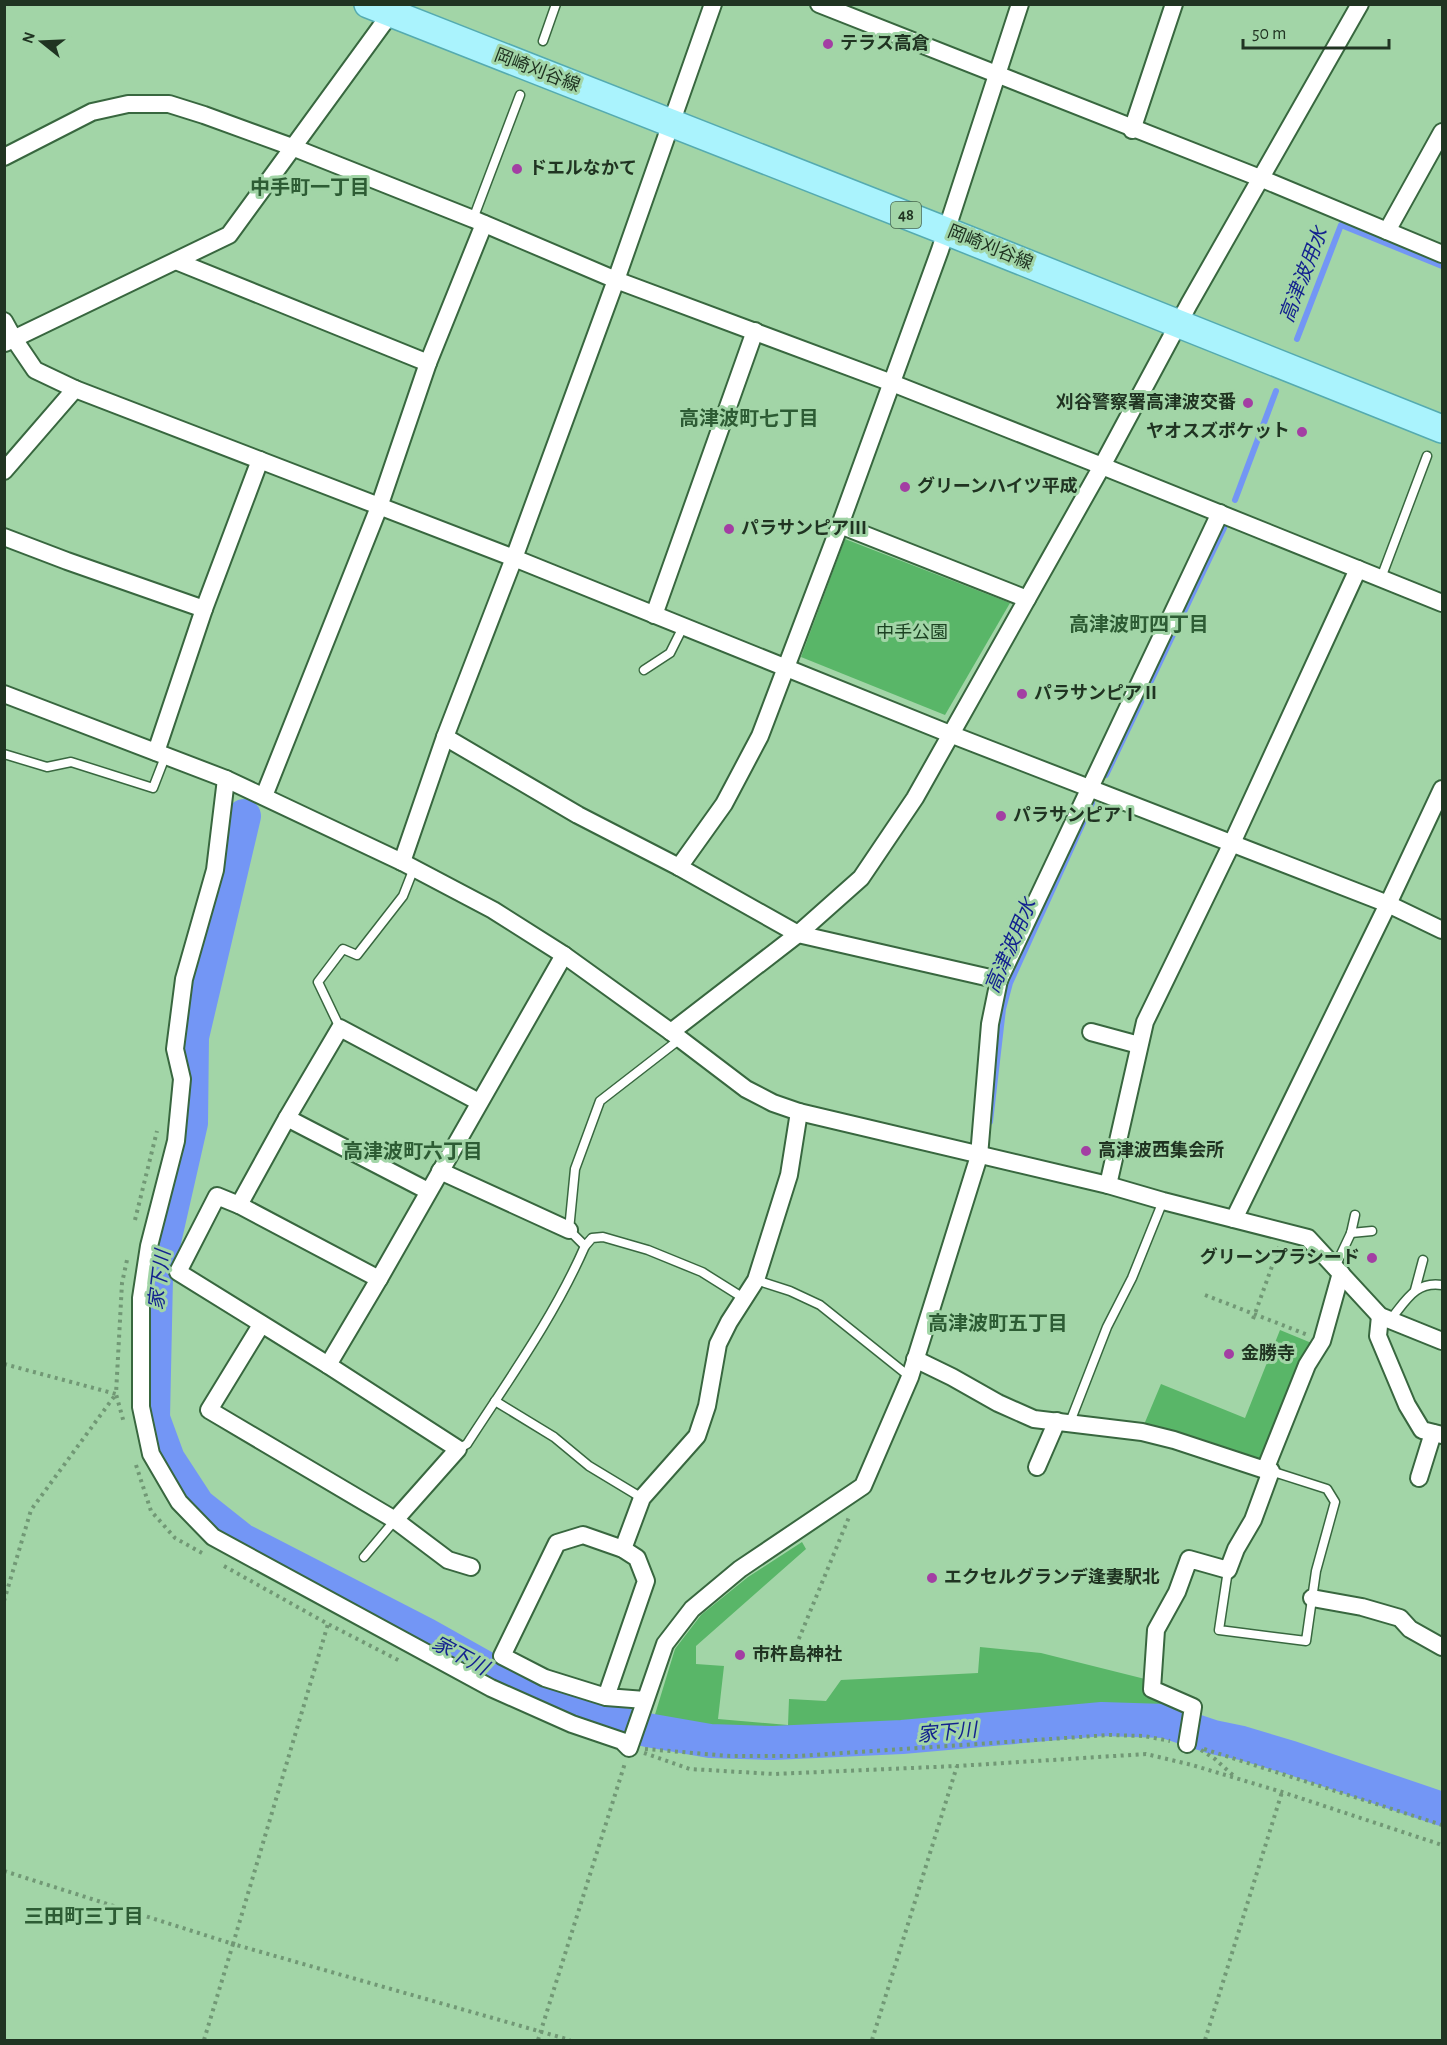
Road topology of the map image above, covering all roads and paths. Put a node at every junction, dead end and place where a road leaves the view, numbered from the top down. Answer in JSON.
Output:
{"nodes":[{"id":1,"x":556,"y":4,"type":"edge"},
{"id":2,"x":713,"y":4,"type":"edge"},
{"id":3,"x":819,"y":4,"type":"edge"},
{"id":4,"x":1020,"y":4,"type":"edge"},
{"id":5,"x":1174,"y":4,"type":"edge"},
{"id":6,"x":1360,"y":4,"type":"edge"},
{"id":7,"x":385,"y":8,"type":"edge"},
{"id":8,"x":865,"y":13,"type":"edge"},
{"id":9,"x":543,"y":40,"type":"dead end"},
{"id":10,"x":997,"y":76,"type":"junction"},
{"id":11,"x":520,"y":95,"type":"dead end"},
{"id":12,"x":672,"y":123,"type":"junction"},
{"id":13,"x":1132,"y":130,"type":"junction"},
{"id":14,"x":1443,"y":132,"type":"edge"},
{"id":15,"x":292,"y":147,"type":"junction"},
{"id":16,"x":4,"y":157,"type":"edge"},
{"id":17,"x":1260,"y":178,"type":"junction"},
{"id":18,"x":478,"y":221,"type":"junction"},
{"id":19,"x":946,"y":231,"type":"junction"},
{"id":20,"x":1387,"y":231,"type":"junction"},
{"id":21,"x":1443,"y":254,"type":"edge"},
{"id":22,"x":176,"y":261,"type":"junction"},
{"id":23,"x":616,"y":280,"type":"junction"},
{"id":24,"x":4,"y":321,"type":"edge"},
{"id":25,"x":1179,"y":324,"type":"junction"},
{"id":26,"x":755,"y":331,"type":"junction"},
{"id":27,"x":9,"y":341,"type":"edge"},
{"id":28,"x":428,"y":363,"type":"junction"},
{"id":29,"x":892,"y":383,"type":"junction"},
{"id":30,"x":75,"y":389,"type":"junction"},
{"id":31,"x":1443,"y":429,"type":"edge"},
{"id":32,"x":1427,"y":456,"type":"dead end"},
{"id":33,"x":260,"y":460,"type":"junction"},
{"id":34,"x":1102,"y":466,"type":"junction"},
{"id":35,"x":4,"y":471,"type":"edge"},
{"id":36,"x":379,"y":507,"type":"junction"},
{"id":37,"x":1220,"y":513,"type":"junction"},
{"id":38,"x":840,"y":525,"type":"junction"},
{"id":39,"x":4,"y":537,"type":"edge"},
{"id":40,"x":514,"y":558,"type":"junction"},
{"id":41,"x":1358,"y":569,"type":"junction"},
{"id":42,"x":1381,"y":578,"type":"junction"},
{"id":43,"x":1027,"y":599,"type":"junction"},
{"id":44,"x":1443,"y":603,"type":"edge"},
{"id":45,"x":204,"y":609,"type":"junction"},
{"id":46,"x":654,"y":615,"type":"junction"},
{"id":47,"x":683,"y":627,"type":"junction"},
{"id":48,"x":786,"y":668,"type":"junction"},
{"id":49,"x":644,"y":670,"type":"dead end"},
{"id":50,"x":4,"y":694,"type":"edge"},
{"id":51,"x":950,"y":734,"type":"junction"},
{"id":52,"x":445,"y":737,"type":"junction"},
{"id":53,"x":4,"y":754,"type":"edge"},
{"id":54,"x":160,"y":754,"type":"junction"},
{"id":55,"x":226,"y":779,"type":"junction"},
{"id":56,"x":1089,"y":787,"type":"junction"},
{"id":57,"x":1443,"y":789,"type":"edge"},
{"id":58,"x":264,"y":796,"type":"junction"},
{"id":59,"x":1232,"y":843,"type":"junction"},
{"id":60,"x":408,"y":865,"type":"junction"},
{"id":61,"x":679,"y":867,"type":"junction"},
{"id":62,"x":1388,"y":904,"type":"junction"},
{"id":63,"x":1443,"y":930,"type":"edge"},
{"id":64,"x":798,"y":934,"type":"junction"},
{"id":65,"x":564,"y":955,"type":"junction"},
{"id":66,"x":999,"y":980,"type":"junction"},
{"id":67,"x":340,"y":1028,"type":"junction"},
{"id":68,"x":1091,"y":1032,"type":"dead end"},
{"id":69,"x":675,"y":1035,"type":"junction"},
{"id":70,"x":1139,"y":1045,"type":"junction"},
{"id":71,"x":479,"y":1102,"type":"junction"},
{"id":72,"x":799,"y":1112,"type":"junction"},
{"id":73,"x":287,"y":1118,"type":"junction"},
{"id":74,"x":978,"y":1156,"type":"junction"},
{"id":75,"x":440,"y":1171,"type":"junction"},
{"id":76,"x":1108,"y":1185,"type":"junction"},
{"id":77,"x":428,"y":1191,"type":"junction"},
{"id":78,"x":1164,"y":1202,"type":"junction"},
{"id":79,"x":239,"y":1205,"type":"junction"},
{"id":80,"x":1355,"y":1215,"type":"dead end"},
{"id":81,"x":1234,"y":1219,"type":"junction"},
{"id":82,"x":569,"y":1230,"type":"junction"},
{"id":83,"x":1372,"y":1231,"type":"dead end"},
{"id":84,"x":1284,"y":1232,"type":"junction"},
{"id":85,"x":1351,"y":1233,"type":"junction"},
{"id":86,"x":585,"y":1246,"type":"junction"},
{"id":87,"x":1423,"y":1260,"type":"dead end"},
{"id":88,"x":1338,"y":1270,"type":"junction"},
{"id":89,"x":379,"y":1279,"type":"junction"},
{"id":90,"x":756,"y":1280,"type":"junction"},
{"id":91,"x":1443,"y":1285,"type":"edge"},
{"id":92,"x":1415,"y":1290,"type":"junction"},
{"id":93,"x":1205,"y":1295,"type":"dead end"},
{"id":94,"x":745,"y":1299,"type":"junction"},
{"id":95,"x":1255,"y":1314,"type":"junction"},
{"id":96,"x":1385,"y":1318,"type":"junction"},
{"id":97,"x":1253,"y":1319,"type":"dead end"},
{"id":98,"x":261,"y":1325,"type":"junction"},
{"id":99,"x":1322,"y":1341,"type":"junction"},
{"id":100,"x":1443,"y":1341,"type":"edge"},
{"id":101,"x":915,"y":1359,"type":"junction"},
{"id":102,"x":4,"y":1364,"type":"edge"},
{"id":103,"x":328,"y":1365,"type":"junction"},
{"id":104,"x":910,"y":1377,"type":"junction"},
{"id":105,"x":116,"y":1394,"type":"junction"},
{"id":106,"x":495,"y":1401,"type":"junction"},
{"id":107,"x":1064,"y":1421,"type":"junction"},
{"id":108,"x":126,"y":1429,"type":"dead end"},
{"id":109,"x":1438,"y":1434,"type":"edge"},
{"id":110,"x":458,"y":1449,"type":"junction"},
{"id":111,"x":135,"y":1463,"type":"dead end"},
{"id":112,"x":1037,"y":1467,"type":"dead end"},
{"id":113,"x":1268,"y":1471,"type":"junction"},
{"id":114,"x":1419,"y":1478,"type":"dead end"},
{"id":115,"x":863,"y":1486,"type":"junction"},
{"id":116,"x":642,"y":1498,"type":"junction"},
{"id":117,"x":395,"y":1520,"type":"junction"},
{"id":118,"x":623,"y":1549,"type":"junction"},
{"id":119,"x":206,"y":1555,"type":"dead end"},
{"id":120,"x":364,"y":1557,"type":"dead end"},
{"id":121,"x":216,"y":1561,"type":"dead end"},
{"id":122,"x":471,"y":1567,"type":"dead end"},
{"id":123,"x":1228,"y":1570,"type":"junction"},
{"id":124,"x":1312,"y":1598,"type":"junction"},
{"id":125,"x":4,"y":1601,"type":"edge"},
{"id":126,"x":328,"y":1624,"type":"junction"},
{"id":127,"x":1443,"y":1647,"type":"edge"},
{"id":128,"x":759,"y":1656,"type":"dead end"},
{"id":129,"x":401,"y":1662,"type":"dead end"},
{"id":130,"x":606,"y":1696,"type":"junction"},
{"id":131,"x":645,"y":1700,"type":"junction"},
{"id":132,"x":1187,"y":1743,"type":"joint"},
{"id":133,"x":630,"y":1747,"type":"junction"},
{"id":134,"x":957,"y":1766,"type":"junction"},
{"id":135,"x":1237,"y":1778,"type":"junction"},
{"id":136,"x":1282,"y":1792,"type":"junction"},
{"id":137,"x":1443,"y":1826,"type":"edge"},
{"id":138,"x":1443,"y":1845,"type":"edge"},
{"id":139,"x":4,"y":1871,"type":"edge"},
{"id":140,"x":233,"y":1944,"type":"junction"},
{"id":141,"x":541,"y":2032,"type":"junction"},
{"id":142,"x":204,"y":2040,"type":"edge"},
{"id":143,"x":538,"y":2040,"type":"edge"},
{"id":144,"x":570,"y":2040,"type":"edge"},
{"id":145,"x":872,"y":2040,"type":"edge"},
{"id":146,"x":1205,"y":2040,"type":"edge"}],
"edges":[{"from":1,"to":9,"type":"lane"},
{"from":2,"to":12,"type":"street"},
{"from":3,"to":8,"type":"street"},
{"from":4,"to":10,"type":"street"},
{"from":5,"to":13,"type":"street"},
{"from":6,"to":17,"type":"street"},
{"from":7,"to":12,"type":"main road","name":"岡崎刈谷線","number":"48"},
{"from":7,"to":15,"type":"street"},
{"from":8,"to":10,"type":"street"},
{"from":10,"to":13,"type":"street"},
{"from":10,"to":19,"type":"street"},
{"from":11,"to":18,"type":"lane"},
{"from":12,"to":19,"type":"main road","name":"岡崎刈谷線","number":"48"},
{"from":12,"to":23,"type":"street"},
{"from":13,"to":17,"type":"street"},
{"from":14,"to":20,"type":"street"},
{"from":15,"to":16,"type":"street"},
{"from":15,"to":18,"type":"street"},
{"from":15,"to":22,"type":"street"},
{"from":17,"to":20,"type":"street"},
{"from":17,"to":25,"type":"street"},
{"from":18,"to":23,"type":"street"},
{"from":18,"to":28,"type":"street"},
{"from":19,"to":25,"type":"main road","name":"岡崎刈谷線","number":"48"},
{"from":19,"to":29,"type":"street"},
{"from":20,"to":21,"type":"street"},
{"from":22,"to":27,"type":"street"},
{"from":22,"to":28,"type":"street"},
{"from":23,"to":26,"type":"street"},
{"from":23,"to":40,"type":"street"},
{"from":24,"to":27,"type":"street"},
{"from":25,"to":31,"type":"main road","name":"岡崎刈谷線","number":"48"},
{"from":25,"to":34,"type":"street"},
{"from":26,"to":29,"type":"street"},
{"from":26,"to":46,"type":"street"},
{"from":27,"to":30,"type":"street"},
{"from":28,"to":36,"type":"street"},
{"from":29,"to":34,"type":"street"},
{"from":29,"to":38,"type":"street"},
{"from":30,"to":33,"type":"street"},
{"from":30,"to":35,"type":"street"},
{"from":32,"to":42,"type":"lane"},
{"from":33,"to":36,"type":"street"},
{"from":33,"to":45,"type":"street"},
{"from":34,"to":37,"type":"street"},
{"from":34,"to":43,"type":"street"},
{"from":36,"to":40,"type":"street"},
{"from":36,"to":58,"type":"street"},
{"from":37,"to":41,"type":"street"},
{"from":37,"to":56,"type":"street"},
{"from":38,"to":43,"type":"street"},
{"from":38,"to":48,"type":"street"},
{"from":39,"to":45,"type":"street"},
{"from":40,"to":46,"type":"street"},
{"from":40,"to":52,"type":"street"},
{"from":41,"to":42,"type":"street"},
{"from":41,"to":59,"type":"street"},
{"from":42,"to":44,"type":"street"},
{"from":43,"to":51,"type":"street"},
{"from":45,"to":54,"type":"street"},
{"from":46,"to":47,"type":"street"},
{"from":47,"to":48,"type":"street"},
{"from":47,"to":49,"type":"lane"},
{"from":48,"to":51,"type":"street"},
{"from":48,"to":61,"type":"street"},
{"from":50,"to":54,"type":"street"},
{"from":51,"to":56,"type":"street"},
{"from":51,"to":64,"type":"street"},
{"from":52,"to":60,"type":"street"},
{"from":52,"to":61,"type":"street"},
{"from":53,"to":54,"type":"lane"},
{"from":54,"to":55,"type":"street"},
{"from":55,"to":58,"type":"street"},
{"from":55,"to":133,"type":"street"},
{"from":56,"to":59,"type":"street"},
{"from":56,"to":66,"type":"street"},
{"from":57,"to":62,"type":"street"},
{"from":58,"to":60,"type":"street"},
{"from":59,"to":62,"type":"street"},
{"from":59,"to":70,"type":"street"},
{"from":60,"to":65,"type":"street"},
{"from":60,"to":67,"type":"lane"},
{"from":61,"to":64,"type":"street"},
{"from":62,"to":63,"type":"street"},
{"from":62,"to":81,"type":"street"},
{"from":64,"to":66,"type":"street"},
{"from":64,"to":69,"type":"street"},
{"from":65,"to":69,"type":"street"},
{"from":65,"to":71,"type":"street"},
{"from":66,"to":74,"type":"street"},
{"from":67,"to":71,"type":"street"},
{"from":67,"to":73,"type":"street"},
{"from":68,"to":70,"type":"street"},
{"from":69,"to":72,"type":"street"},
{"from":69,"to":82,"type":"lane"},
{"from":70,"to":76,"type":"street"},
{"from":71,"to":75,"type":"street"},
{"from":72,"to":74,"type":"street"},
{"from":72,"to":90,"type":"street"},
{"from":73,"to":77,"type":"street"},
{"from":73,"to":79,"type":"street"},
{"from":74,"to":76,"type":"street"},
{"from":74,"to":101,"type":"street"},
{"from":75,"to":77,"type":"street"},
{"from":75,"to":82,"type":"street"},
{"from":76,"to":78,"type":"street"},
{"from":77,"to":89,"type":"street"},
{"from":78,"to":81,"type":"street"},
{"from":78,"to":107,"type":"lane"},
{"from":79,"to":89,"type":"street"},
{"from":79,"to":98,"type":"street"},
{"from":80,"to":85,"type":"lane"},
{"from":81,"to":84,"type":"street"},
{"from":82,"to":86,"type":"lane"},
{"from":83,"to":85,"type":"lane"},
{"from":84,"to":88,"type":"street"},
{"from":84,"to":95,"type":"path"},
{"from":85,"to":88,"type":"lane"},
{"from":86,"to":94,"type":"lane"},
{"from":86,"to":106,"type":"lane"},
{"from":87,"to":92,"type":"lane"},
{"from":88,"to":96,"type":"street"},
{"from":88,"to":99,"type":"street"},
{"from":89,"to":103,"type":"street"},
{"from":90,"to":94,"type":"street"},
{"from":90,"to":104,"type":"lane"},
{"from":91,"to":92,"type":"lane"},
{"from":92,"to":96,"type":"lane"},
{"from":93,"to":95,"type":"path"},
{"from":94,"to":116,"type":"street"},
{"from":95,"to":97,"type":"path"},
{"from":95,"to":99,"type":"path"},
{"from":96,"to":100,"type":"street"},
{"from":96,"to":109,"type":"street"},
{"from":98,"to":103,"type":"street"},
{"from":98,"to":117,"type":"street"},
{"from":99,"to":113,"type":"street"},
{"from":101,"to":104,"type":"street"},
{"from":101,"to":107,"type":"street"},
{"from":102,"to":105,"type":"path"},
{"from":103,"to":110,"type":"street"},
{"from":104,"to":115,"type":"street"},
{"from":105,"to":108,"type":"path"},
{"from":105,"to":125,"type":"path"},
{"from":106,"to":110,"type":"lane"},
{"from":106,"to":116,"type":"lane"},
{"from":107,"to":112,"type":"street"},
{"from":107,"to":113,"type":"street"},
{"from":109,"to":114,"type":"street"},
{"from":110,"to":117,"type":"street"},
{"from":111,"to":119,"type":"path"},
{"from":113,"to":123,"type":"street"},
{"from":113,"to":124,"type":"lane"},
{"from":115,"to":128,"type":"path"},
{"from":115,"to":131,"type":"street"},
{"from":116,"to":118,"type":"street"},
{"from":117,"to":120,"type":"lane"},
{"from":117,"to":122,"type":"street"},
{"from":118,"to":130,"type":"street"},
{"from":118,"to":130,"type":"street"},
{"from":121,"to":126,"type":"path"},
{"from":123,"to":124,"type":"lane"},
{"from":123,"to":132,"type":"street"},
{"from":124,"to":127,"type":"street"},
{"from":126,"to":129,"type":"path"},
{"from":126,"to":140,"type":"path"},
{"from":130,"to":131,"type":"street"},
{"from":131,"to":133,"type":"street"},
{"from":132,"to":133,"type":"path"},
{"from":133,"to":134,"type":"path"},
{"from":133,"to":141,"type":"path"},
{"from":134,"to":135,"type":"path"},
{"from":134,"to":145,"type":"path"},
{"from":135,"to":136,"type":"path"},
{"from":135,"to":137,"type":"path"},
{"from":136,"to":138,"type":"path"},
{"from":136,"to":146,"type":"path"},
{"from":139,"to":140,"type":"path"},
{"from":140,"to":141,"type":"path"},
{"from":140,"to":142,"type":"path"},
{"from":141,"to":143,"type":"path"},
{"from":141,"to":144,"type":"path"}]}
